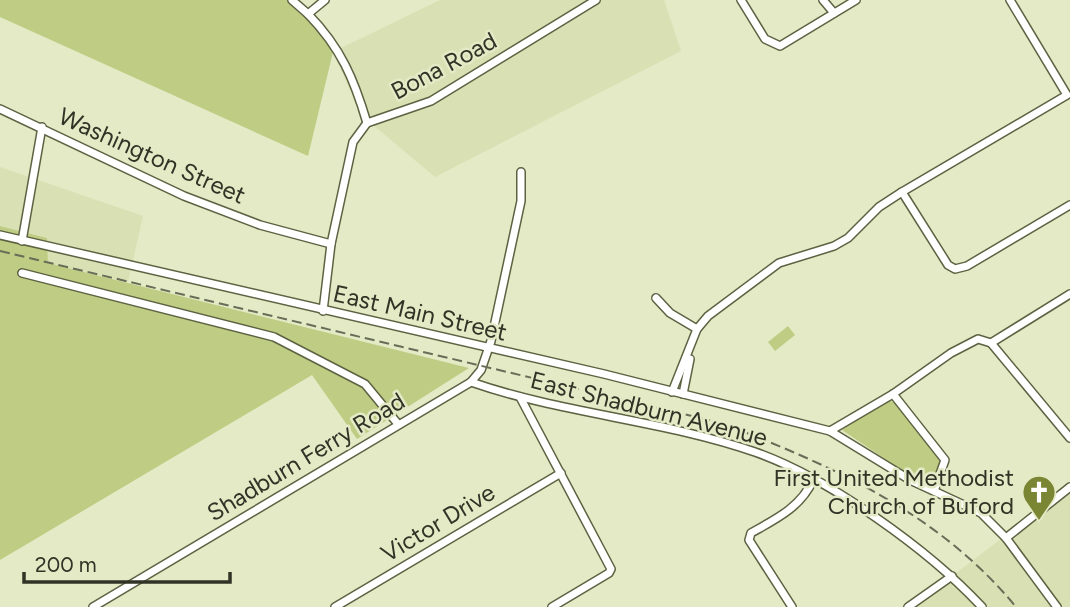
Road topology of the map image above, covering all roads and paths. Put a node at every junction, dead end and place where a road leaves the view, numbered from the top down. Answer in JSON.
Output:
{"nodes":[{"id":1,"x":292,"y":0,"type":"edge"},
{"id":2,"x":325,"y":0,"type":"edge"},
{"id":3,"x":596,"y":0,"type":"edge"},
{"id":4,"x":741,"y":0,"type":"edge"},
{"id":5,"x":823,"y":0,"type":"edge"},
{"id":6,"x":856,"y":0,"type":"edge"},
{"id":7,"x":1010,"y":0,"type":"edge"},
{"id":8,"x":587,"y":2,"type":"edge"},
{"id":9,"x":834,"y":13,"type":"junction"},
{"id":10,"x":308,"y":14,"type":"junction"},
{"id":11,"x":1068,"y":98,"type":"edge"},
{"id":12,"x":0,"y":109,"type":"edge"},
{"id":13,"x":367,"y":123,"type":"junction"},
{"id":14,"x":42,"y":127,"type":"junction"},
{"id":15,"x":521,"y":172,"type":"dead end"},
{"id":16,"x":902,"y":191,"type":"junction"},
{"id":17,"x":1070,"y":205,"type":"edge"},
{"id":18,"x":0,"y":235,"type":"edge"},
{"id":19,"x":22,"y":241,"type":"junction"},
{"id":20,"x":331,"y":244,"type":"junction"},
{"id":21,"x":22,"y":272,"type":"dead end"},
{"id":22,"x":1070,"y":294,"type":"edge"},
{"id":23,"x":656,"y":298,"type":"dead end"},
{"id":24,"x":323,"y":311,"type":"junction"},
{"id":25,"x":697,"y":329,"type":"junction"},
{"id":26,"x":991,"y":343,"type":"junction"},
{"id":27,"x":692,"y":344,"type":"junction"},
{"id":28,"x":489,"y":348,"type":"junction"},
{"id":29,"x":471,"y":382,"type":"junction"},
{"id":30,"x":673,"y":392,"type":"junction"},
{"id":31,"x":683,"y":394,"type":"junction"},
{"id":32,"x":893,"y":394,"type":"junction"},
{"id":33,"x":520,"y":397,"type":"junction"},
{"id":34,"x":398,"y":424,"type":"junction"},
{"id":35,"x":830,"y":431,"type":"junction"},
{"id":36,"x":1070,"y":438,"type":"edge"},
{"id":37,"x":561,"y":472,"type":"junction"},
{"id":38,"x":813,"y":480,"type":"junction"},
{"id":39,"x":1070,"y":486,"type":"edge"},
{"id":40,"x":934,"y":491,"type":"junction"},
{"id":41,"x":1006,"y":538,"type":"junction"},
{"id":42,"x":952,"y":576,"type":"junction"},
{"id":43,"x":566,"y":598,"type":"junction"},
{"id":44,"x":93,"y":607,"type":"edge"},
{"id":45,"x":335,"y":607,"type":"edge"},
{"id":46,"x":552,"y":607,"type":"edge"},
{"id":47,"x":570,"y":607,"type":"edge"},
{"id":48,"x":792,"y":607,"type":"edge"},
{"id":49,"x":908,"y":607,"type":"edge"},
{"id":50,"x":982,"y":607,"type":"edge"},
{"id":51,"x":1057,"y":607,"type":"edge"}],
"edges":[{"from":1,"to":10,"type":"street"},
{"from":2,"to":10,"type":"street"},
{"from":3,"to":8,"type":"street","name":"Bona Road"},
{"from":4,"to":9,"type":"street"},
{"from":5,"to":9,"type":"street"},
{"from":6,"to":9,"type":"street"},
{"from":7,"to":11,"type":"street"},
{"from":8,"to":13,"type":"street","name":"Bona Road"},
{"from":10,"to":13,"type":"street"},
{"from":11,"to":16,"type":"street"},
{"from":12,"to":14,"type":"street","name":"Washington Street"},
{"from":13,"to":20,"type":"street"},
{"from":14,"to":19,"type":"street"},
{"from":14,"to":20,"type":"street","name":"Washington Street"},
{"from":15,"to":28,"type":"street"},
{"from":16,"to":17,"type":"street"},
{"from":16,"to":25,"type":"street"},
{"from":18,"to":19,"type":"street","name":"East Main Street"},
{"from":19,"to":24,"type":"street","name":"East Main Street"},
{"from":20,"to":24,"type":"street"},
{"from":21,"to":34,"type":"street"},
{"from":22,"to":26,"type":"street"},
{"from":23,"to":25,"type":"street"},
{"from":24,"to":28,"type":"street","name":"East Main Street"},
{"from":25,"to":27,"type":"street"},
{"from":26,"to":32,"type":"street"},
{"from":26,"to":36,"type":"street"},
{"from":27,"to":30,"type":"street"},
{"from":27,"to":31,"type":"street"},
{"from":28,"to":29,"type":"street"},
{"from":28,"to":30,"type":"street","name":"East Main Street"},
{"from":29,"to":33,"type":"street","name":"East Shadburn Avenue"},
{"from":29,"to":34,"type":"street","name":"Shadburn Ferry Road"},
{"from":30,"to":31,"type":"street","name":"East Main Street"},
{"from":31,"to":35,"type":"street","name":"East Main Street"},
{"from":32,"to":35,"type":"street"},
{"from":32,"to":40,"type":"street"},
{"from":33,"to":37,"type":"street"},
{"from":33,"to":38,"type":"street","name":"East Shadburn Avenue"},
{"from":34,"to":44,"type":"street","name":"Shadburn Ferry Road"},
{"from":35,"to":40,"type":"street","name":"East Main Street"},
{"from":37,"to":43,"type":"street"},
{"from":37,"to":45,"type":"street","name":"Victor Drive"},
{"from":38,"to":42,"type":"street","name":"East Shadburn Avenue"},
{"from":38,"to":48,"type":"street"},
{"from":39,"to":41,"type":"street"},
{"from":40,"to":41,"type":"street","name":"East Main Street"},
{"from":41,"to":51,"type":"street","name":"East Main Street"},
{"from":42,"to":49,"type":"street"},
{"from":42,"to":50,"type":"street","name":"East Shadburn Avenue"},
{"from":43,"to":46,"type":"street"},
{"from":43,"to":47,"type":"street"}]}
